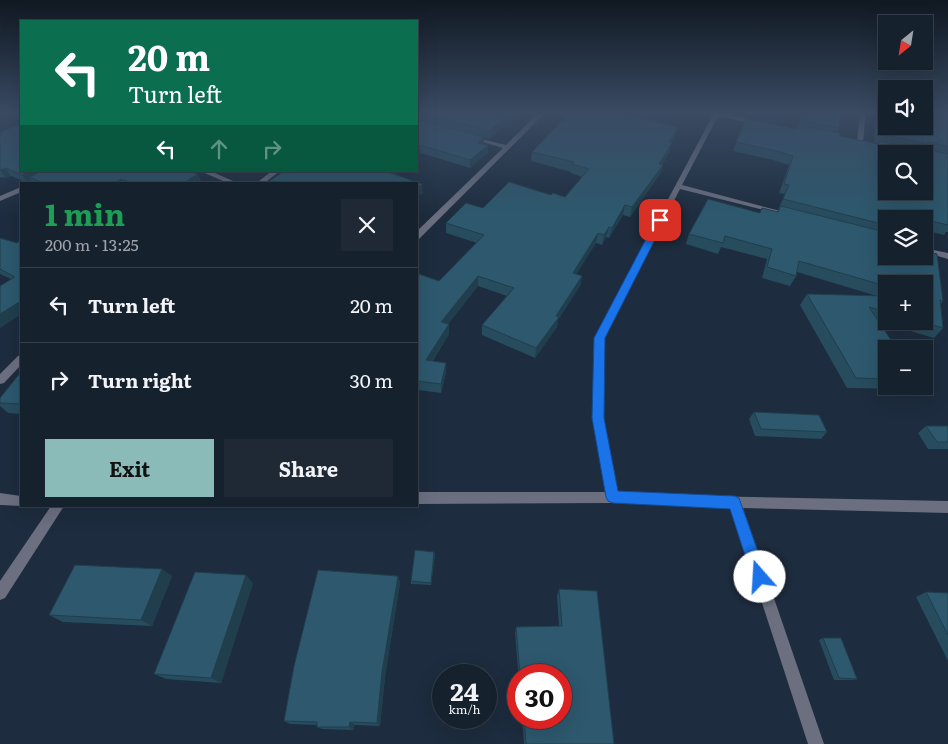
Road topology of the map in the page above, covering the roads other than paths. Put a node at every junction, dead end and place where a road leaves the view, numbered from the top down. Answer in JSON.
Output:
{"nodes":[{"id":1,"x":508,"y":147,"type":"edge"},
{"id":2,"x":697,"y":147,"type":"edge"},
{"id":3,"x":205,"y":172,"type":"edge"},
{"id":4,"x":276,"y":172,"type":"edge"},
{"id":5,"x":231,"y":182,"type":"edge"},
{"id":6,"x":261,"y":182,"type":"edge"},
{"id":7,"x":678,"y":186,"type":"junction"},
{"id":8,"x":20,"y":189,"type":"edge"},
{"id":9,"x":0,"y":199,"type":"edge"},
{"id":10,"x":792,"y":216,"type":"edge"},
{"id":11,"x":858,"y":233,"type":"edge"},
{"id":12,"x":418,"y":235,"type":"edge"},
{"id":13,"x":878,"y":238,"type":"edge"},
{"id":14,"x":933,"y":252,"type":"edge"},
{"id":15,"x":948,"y":256,"type":"edge"},
{"id":16,"x":20,"y":360,"type":"edge"},
{"id":17,"x":0,"y":380,"type":"edge"},
{"id":18,"x":613,"y":497,"type":"junction"},
{"id":19,"x":418,"y":498,"type":"edge"},
{"id":20,"x":0,"y":499,"type":"edge"},
{"id":21,"x":20,"y":501,"type":"edge"},
{"id":22,"x":735,"y":502,"type":"junction"},
{"id":23,"x":57,"y":507,"type":"edge"},
{"id":24,"x":948,"y":507,"type":"edge"},
{"id":25,"x":0,"y":593,"type":"edge"},
{"id":26,"x":816,"y":744,"type":"edge"}],
"edges":[{"from":1,"to":12,"type":"street"},
{"from":2,"to":7,"type":"street"},
{"from":3,"to":5,"type":"street"},
{"from":4,"to":6,"type":"street"},
{"from":7,"to":10,"type":"street"},
{"from":7,"to":18,"type":"street"},
{"from":8,"to":9,"type":"street"},
{"from":11,"to":13,"type":"street"},
{"from":14,"to":15,"type":"street"},
{"from":16,"to":17,"type":"street"},
{"from":18,"to":19,"type":"street"},
{"from":18,"to":22,"type":"street"},
{"from":20,"to":21,"type":"street"},
{"from":22,"to":24,"type":"street"},
{"from":22,"to":26,"type":"street"},
{"from":23,"to":25,"type":"street"}]}
